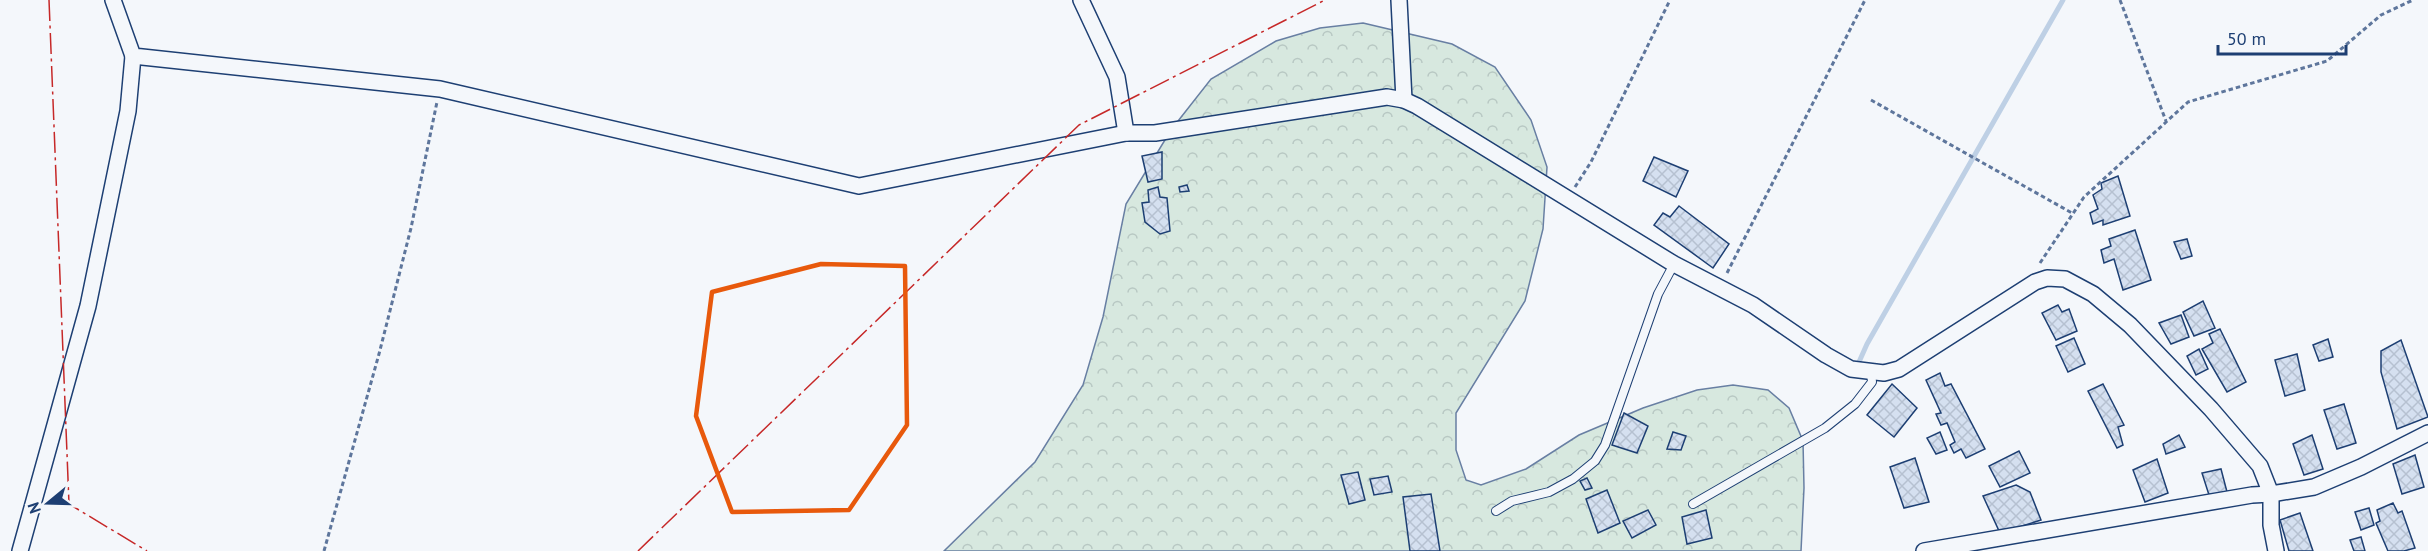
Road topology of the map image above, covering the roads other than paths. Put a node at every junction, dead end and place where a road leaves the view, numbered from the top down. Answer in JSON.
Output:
{"nodes":[{"id":1,"x":113,"y":0,"type":"edge"},
{"id":2,"x":1081,"y":0,"type":"edge"},
{"id":3,"x":1399,"y":0,"type":"edge"},
{"id":4,"x":133,"y":56,"type":"junction"},
{"id":5,"x":1404,"y":100,"type":"junction"},
{"id":6,"x":1126,"y":133,"type":"junction"},
{"id":7,"x":1674,"y":264,"type":"junction"},
{"id":8,"x":1871,"y":372,"type":"junction"},
{"id":9,"x":2428,"y":433,"type":"edge"},
{"id":10,"x":2271,"y":494,"type":"junction"},
{"id":11,"x":1693,"y":504,"type":"dead end"},
{"id":12,"x":1496,"y":511,"type":"dead end"},
{"id":13,"x":21,"y":551,"type":"edge"},
{"id":14,"x":1924,"y":551,"type":"edge"},
{"id":15,"x":2276,"y":551,"type":"edge"}],
"edges":[{"from":1,"to":4,"type":"street"},
{"from":2,"to":6,"type":"street"},
{"from":3,"to":5,"type":"street"},
{"from":4,"to":6,"type":"street"},
{"from":4,"to":13,"type":"street"},
{"from":5,"to":6,"type":"street"},
{"from":5,"to":7,"type":"street"},
{"from":7,"to":8,"type":"street"},
{"from":7,"to":12,"type":"lane"},
{"from":8,"to":10,"type":"street"},
{"from":8,"to":11,"type":"lane"},
{"from":9,"to":10,"type":"street"},
{"from":10,"to":14,"type":"street"},
{"from":10,"to":15,"type":"street"}]}
